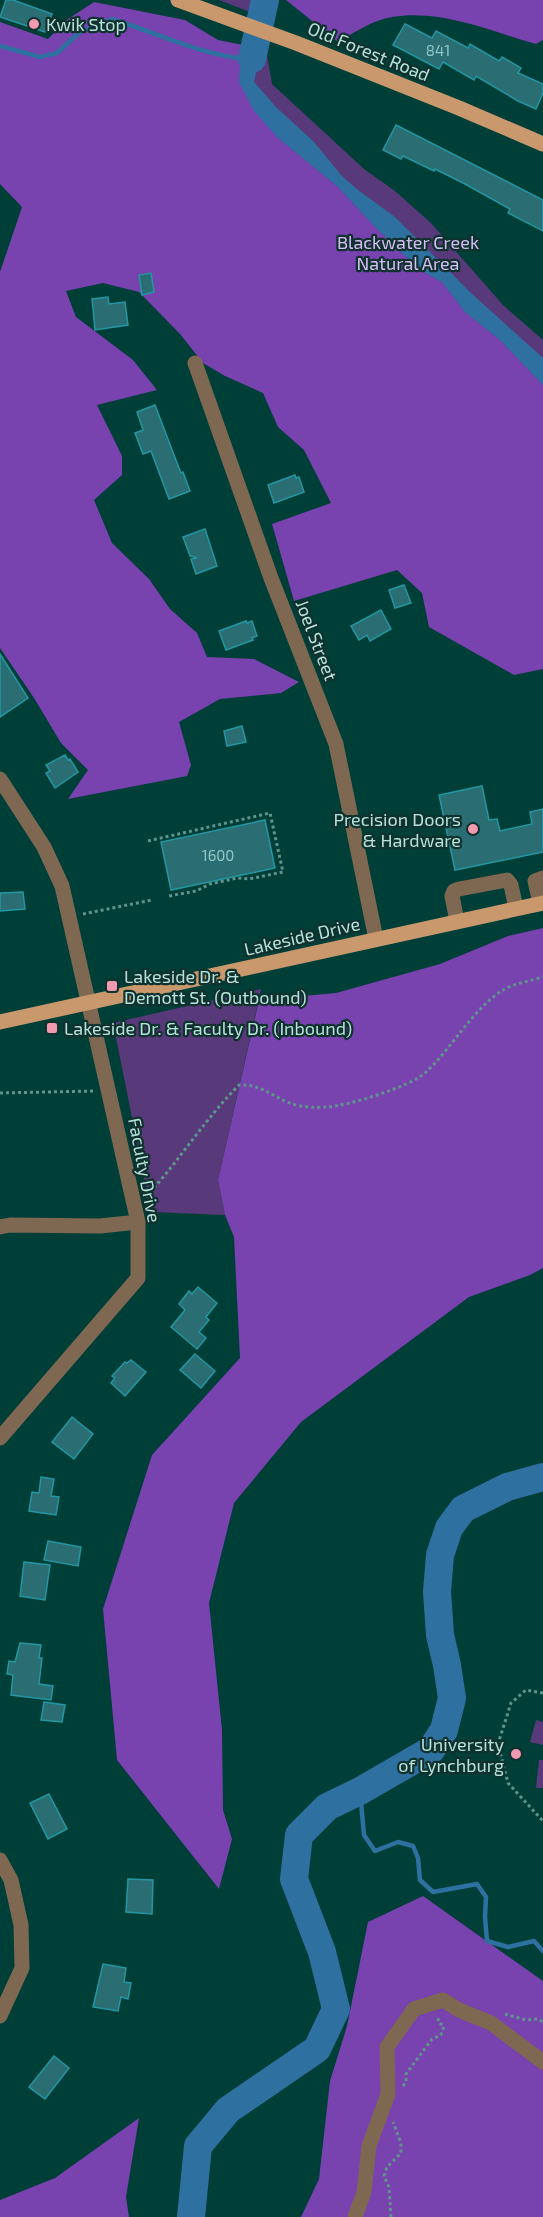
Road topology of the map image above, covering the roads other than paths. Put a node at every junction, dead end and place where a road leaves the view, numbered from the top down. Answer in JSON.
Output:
{"nodes":[{"id":1,"x":178,"y":0,"type":"edge"},
{"id":2,"x":543,"y":144,"type":"edge"},
{"id":3,"x":195,"y":363,"type":"dead end"},
{"id":4,"x":0,"y":779,"type":"edge"},
{"id":5,"x":543,"y":878,"type":"edge"},
{"id":6,"x":542,"y":903,"type":"edge"},
{"id":7,"x":516,"y":908,"type":"junction"},
{"id":8,"x":457,"y":921,"type":"junction"},
{"id":9,"x":376,"y":939,"type":"junction"},
{"id":10,"x":90,"y":1004,"type":"junction"},
{"id":11,"x":0,"y":1022,"type":"edge"},
{"id":12,"x":138,"y":1222,"type":"junction"},
{"id":13,"x":0,"y":1227,"type":"edge"},
{"id":14,"x":0,"y":1438,"type":"edge"},
{"id":15,"x":0,"y":1860,"type":"edge"},
{"id":16,"x":0,"y":2016,"type":"edge"},
{"id":17,"x":543,"y":2062,"type":"edge"},
{"id":18,"x":355,"y":2217,"type":"edge"}],
"edges":[{"from":1,"to":2,"type":"main road","name":"Old Forest Road"},
{"from":3,"to":9,"type":"street","name":"Joel Street"},
{"from":4,"to":10,"type":"street","name":"Faculty Drive"},
{"from":5,"to":6,"type":"street"},
{"from":6,"to":7,"type":"main road","name":"Lakeside Drive"},
{"from":7,"to":8,"type":"main road","name":"Lakeside Drive"},
{"from":7,"to":8,"type":"street"},
{"from":8,"to":9,"type":"main road","name":"Lakeside Drive"},
{"from":9,"to":10,"type":"main road","name":"Lakeside Drive"},
{"from":10,"to":11,"type":"main road","name":"Lakeside Drive"},
{"from":10,"to":12,"type":"street","name":"Faculty Drive"},
{"from":12,"to":13,"type":"street"},
{"from":12,"to":14,"type":"street","name":"Faculty Drive"},
{"from":15,"to":16,"type":"street"},
{"from":17,"to":18,"type":"street"}]}
